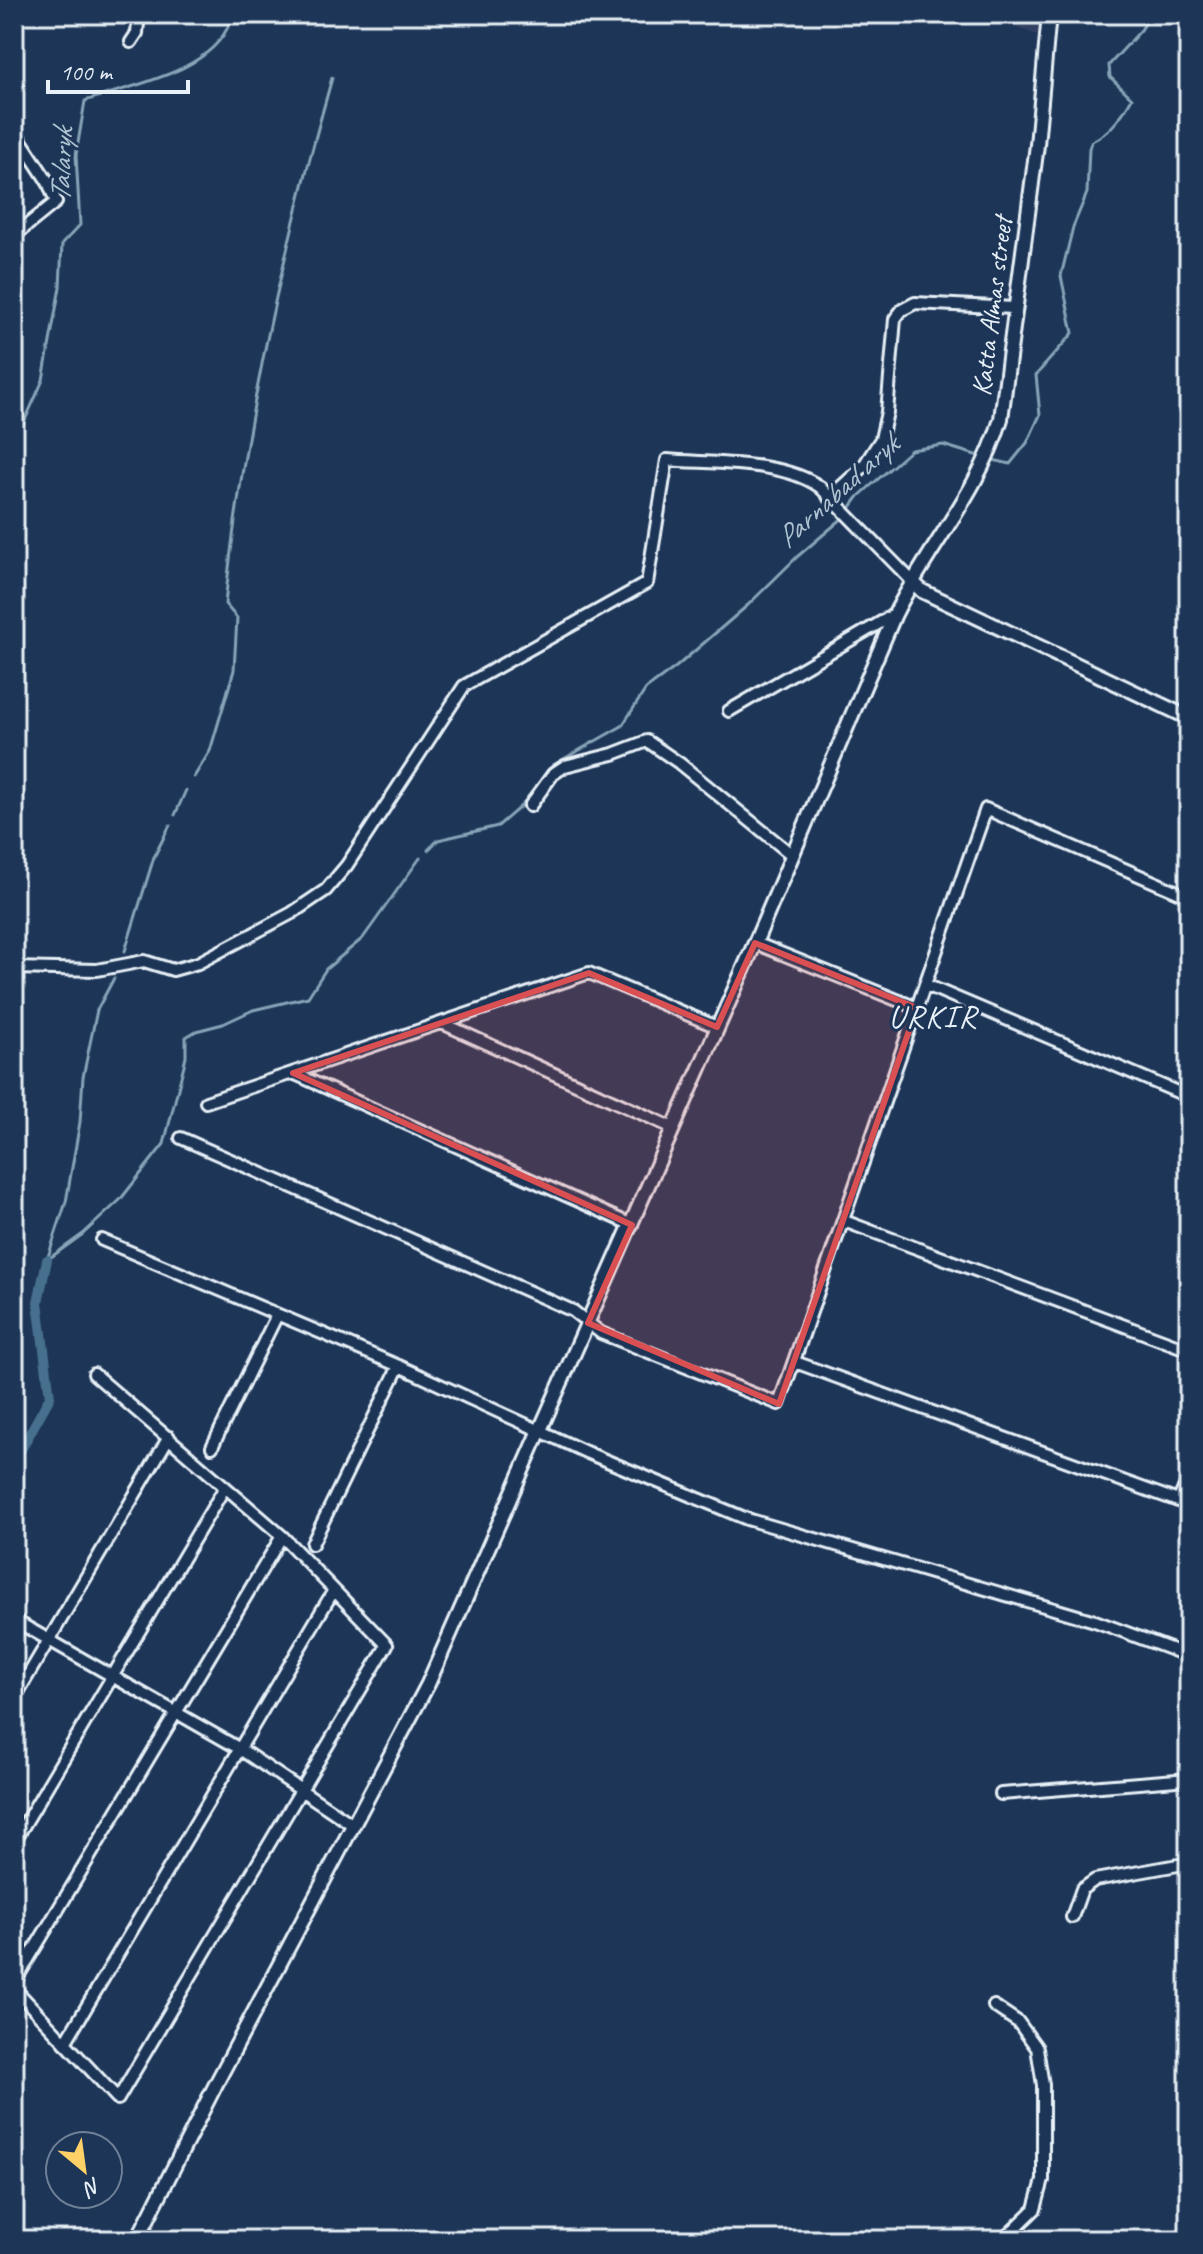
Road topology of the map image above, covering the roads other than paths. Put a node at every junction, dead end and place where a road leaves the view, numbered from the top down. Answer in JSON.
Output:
{"nodes":[{"id":1,"x":139,"y":14,"type":"edge"},
{"id":2,"x":1049,"y":14,"type":"edge"},
{"id":3,"x":131,"y":42,"type":"dead end"},
{"id":4,"x":14,"y":130,"type":"edge"},
{"id":5,"x":14,"y":236,"type":"edge"},
{"id":6,"x":1014,"y":308,"type":"junction"},
{"id":7,"x":829,"y":498,"type":"junction"},
{"id":8,"x":912,"y":581,"type":"junction"},
{"id":9,"x":895,"y":614,"type":"junction"},
{"id":10,"x":729,"y":711,"type":"dead end"},
{"id":11,"x":1189,"y":718,"type":"edge"},
{"id":12,"x":530,"y":806,"type":"dead end"},
{"id":13,"x":792,"y":855,"type":"junction"},
{"id":14,"x":1189,"y":897,"type":"edge"},
{"id":15,"x":755,"y":943,"type":"junction"},
{"id":16,"x":14,"y":968,"type":"edge"},
{"id":17,"x":926,"y":985,"type":"junction"},
{"id":18,"x":917,"y":1008,"type":"junction"},
{"id":19,"x":442,"y":1023,"type":"junction"},
{"id":20,"x":717,"y":1027,"type":"junction"},
{"id":21,"x":293,"y":1073,"type":"junction"},
{"id":22,"x":1189,"y":1083,"type":"edge"},
{"id":23,"x":1186,"y":1095,"type":"edge"},
{"id":24,"x":206,"y":1102,"type":"dead end"},
{"id":25,"x":673,"y":1128,"type":"junction"},
{"id":26,"x":181,"y":1138,"type":"dead end"},
{"id":27,"x":844,"y":1221,"type":"junction"},
{"id":28,"x":632,"y":1225,"type":"junction"},
{"id":29,"x":102,"y":1240,"type":"dead end"},
{"id":30,"x":277,"y":1315,"type":"junction"},
{"id":31,"x":588,"y":1323,"type":"junction"},
{"id":32,"x":1189,"y":1350,"type":"edge"},
{"id":33,"x":795,"y":1362,"type":"junction"},
{"id":34,"x":399,"y":1366,"type":"junction"},
{"id":35,"x":94,"y":1374,"type":"dead end"},
{"id":36,"x":541,"y":1432,"type":"junction"},
{"id":37,"x":169,"y":1437,"type":"junction"},
{"id":38,"x":212,"y":1447,"type":"dead end"},
{"id":39,"x":1189,"y":1477,"type":"edge"},
{"id":40,"x":225,"y":1487,"type":"junction"},
{"id":41,"x":1184,"y":1502,"type":"edge"},
{"id":42,"x":282,"y":1536,"type":"junction"},
{"id":43,"x":312,"y":1544,"type":"dead end"},
{"id":44,"x":334,"y":1590,"type":"junction"},
{"id":45,"x":14,"y":1620,"type":"edge"},
{"id":46,"x":49,"y":1639,"type":"junction"},
{"id":47,"x":1189,"y":1656,"type":"edge"},
{"id":48,"x":112,"y":1677,"type":"junction"},
{"id":49,"x":14,"y":1699,"type":"edge"},
{"id":50,"x":177,"y":1712,"type":"junction"},
{"id":51,"x":240,"y":1749,"type":"junction"},
{"id":52,"x":1189,"y":1779,"type":"edge"},
{"id":53,"x":301,"y":1789,"type":"junction"},
{"id":54,"x":1001,"y":1794,"type":"dead end"},
{"id":55,"x":353,"y":1825,"type":"junction"},
{"id":56,"x":14,"y":1842,"type":"edge"},
{"id":57,"x":1189,"y":1865,"type":"edge"},
{"id":58,"x":1072,"y":1917,"type":"dead end"},
{"id":59,"x":14,"y":1986,"type":"edge"},
{"id":60,"x":994,"y":2006,"type":"dead end"},
{"id":61,"x":65,"y":2043,"type":"junction"},
{"id":62,"x":137,"y":2240,"type":"edge"},
{"id":63,"x":1003,"y":2240,"type":"edge"}],
"edges":[{"from":1,"to":3,"type":"street"},
{"from":2,"to":6,"type":"street","name":"Katta Almas street"},
{"from":4,"to":5,"type":"street"},
{"from":6,"to":7,"type":"street"},
{"from":6,"to":8,"type":"street","name":"Katta Almas street"},
{"from":7,"to":8,"type":"street"},
{"from":7,"to":16,"type":"street"},
{"from":8,"to":9,"type":"street","name":"Katta Almas street"},
{"from":8,"to":11,"type":"street"},
{"from":9,"to":10,"type":"street"},
{"from":9,"to":13,"type":"street","name":"Katta Almas street"},
{"from":12,"to":13,"type":"street"},
{"from":13,"to":15,"type":"street","name":"Katta Almas street"},
{"from":14,"to":17,"type":"street"},
{"from":15,"to":18,"type":"street"},
{"from":15,"to":20,"type":"street","name":"Katta Almas street"},
{"from":17,"to":18,"type":"street"},
{"from":17,"to":23,"type":"street"},
{"from":18,"to":27,"type":"street"},
{"from":19,"to":20,"type":"street"},
{"from":19,"to":21,"type":"street"},
{"from":19,"to":25,"type":"street"},
{"from":20,"to":25,"type":"street","name":"Katta Almas street"},
{"from":21,"to":24,"type":"street"},
{"from":21,"to":28,"type":"street"},
{"from":22,"to":23,"type":"street"},
{"from":25,"to":28,"type":"street","name":"Katta Almas street"},
{"from":26,"to":31,"type":"street"},
{"from":27,"to":32,"type":"street"},
{"from":27,"to":33,"type":"street"},
{"from":28,"to":31,"type":"street","name":"Katta Almas street"},
{"from":29,"to":30,"type":"street"},
{"from":30,"to":34,"type":"street"},
{"from":30,"to":38,"type":"street"},
{"from":31,"to":33,"type":"street"},
{"from":31,"to":36,"type":"street","name":"Katta Almas street"},
{"from":33,"to":41,"type":"street"},
{"from":34,"to":36,"type":"street"},
{"from":34,"to":43,"type":"street"},
{"from":35,"to":37,"type":"street"},
{"from":36,"to":47,"type":"street"},
{"from":36,"to":55,"type":"street","name":"Katta Almas street"},
{"from":37,"to":40,"type":"street"},
{"from":37,"to":46,"type":"street"},
{"from":39,"to":41,"type":"street"},
{"from":40,"to":42,"type":"street"},
{"from":40,"to":48,"type":"street"},
{"from":42,"to":44,"type":"street"},
{"from":42,"to":50,"type":"street"},
{"from":44,"to":51,"type":"street"},
{"from":44,"to":53,"type":"street"},
{"from":45,"to":46,"type":"street"},
{"from":46,"to":48,"type":"street"},
{"from":46,"to":49,"type":"street"},
{"from":48,"to":50,"type":"street"},
{"from":48,"to":56,"type":"street"},
{"from":50,"to":51,"type":"street"},
{"from":50,"to":59,"type":"street"},
{"from":51,"to":53,"type":"street"},
{"from":51,"to":61,"type":"street"},
{"from":52,"to":54,"type":"street"},
{"from":53,"to":55,"type":"street"},
{"from":53,"to":61,"type":"street"},
{"from":55,"to":62,"type":"street","name":"Katta Almas street"},
{"from":57,"to":58,"type":"street"},
{"from":59,"to":61,"type":"street"},
{"from":60,"to":63,"type":"street"}]}
